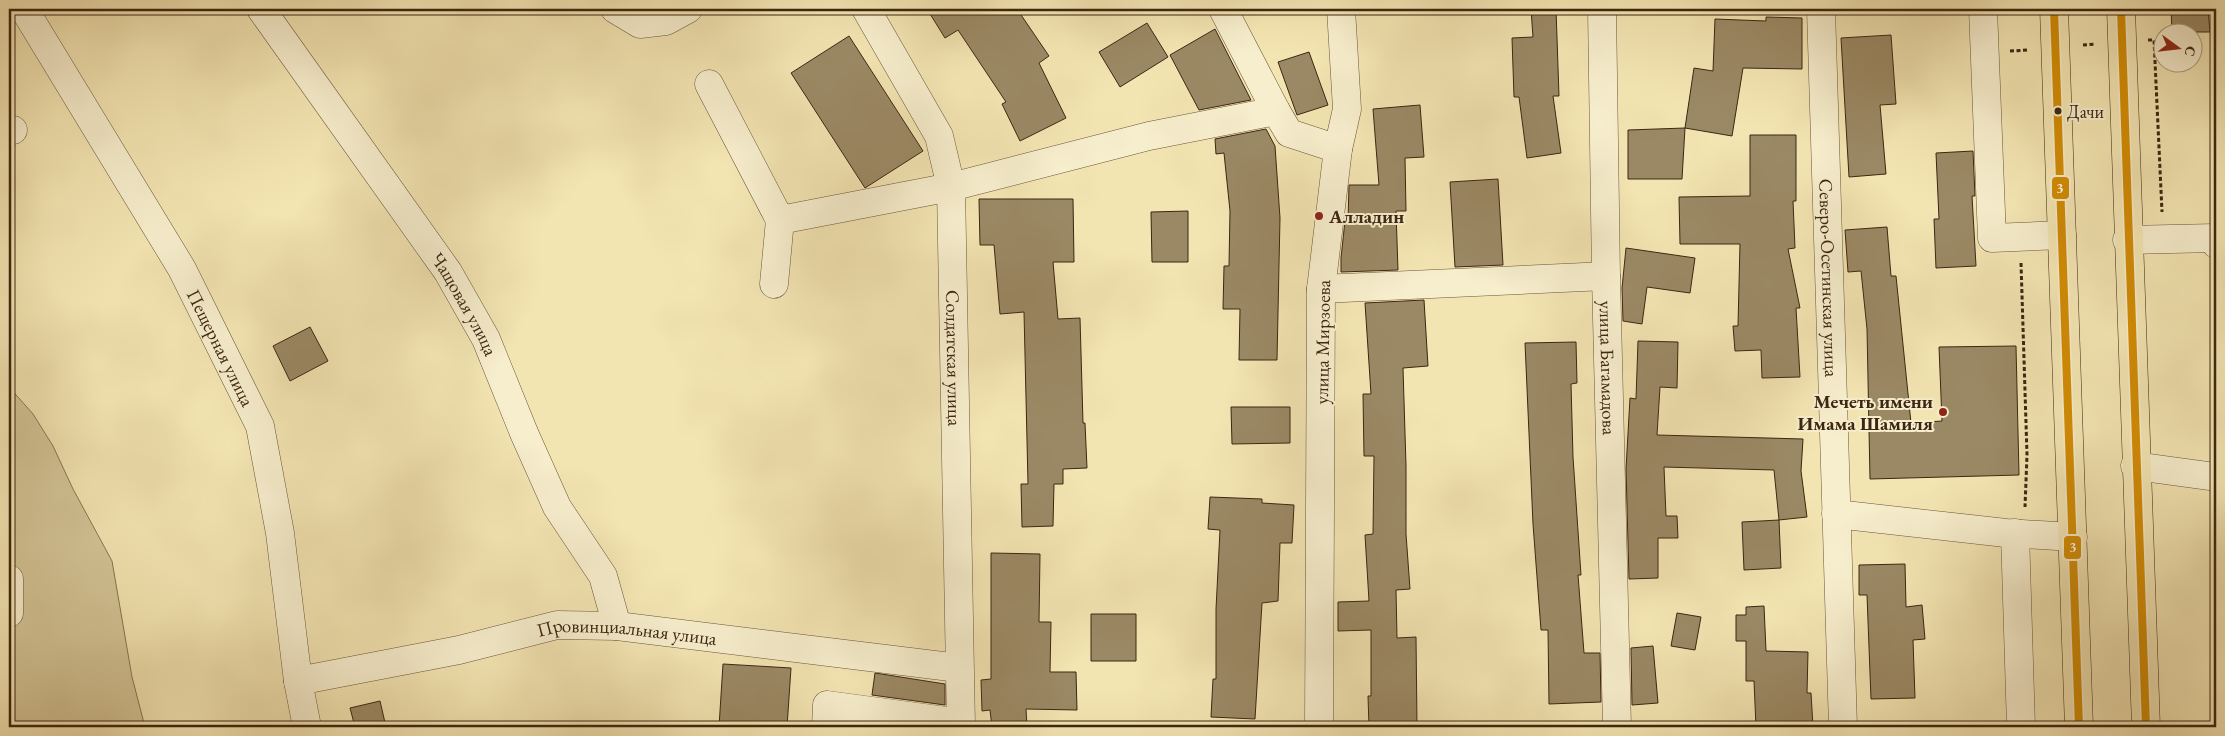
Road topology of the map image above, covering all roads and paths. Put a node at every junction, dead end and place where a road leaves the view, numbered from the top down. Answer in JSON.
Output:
{"nodes":[{"id":1,"x":24,"y":9,"type":"edge"},
{"id":2,"x":261,"y":9,"type":"edge"},
{"id":3,"x":615,"y":9,"type":"edge"},
{"id":4,"x":688,"y":9,"type":"edge"},
{"id":5,"x":866,"y":9,"type":"edge"},
{"id":6,"x":1223,"y":9,"type":"edge"},
{"id":7,"x":1341,"y":9,"type":"edge"},
{"id":8,"x":1602,"y":9,"type":"edge"},
{"id":9,"x":1820,"y":9,"type":"edge"},
{"id":10,"x":1983,"y":9,"type":"edge"},
{"id":11,"x":2054,"y":9,"type":"edge"},
{"id":12,"x":2121,"y":9,"type":"edge"},
{"id":13,"x":2155,"y":72,"type":"edge"},
{"id":14,"x":709,"y":84,"type":"dead end"},
{"id":15,"x":1276,"y":110,"type":"junction"},
{"id":16,"x":1338,"y":149,"type":"junction"},
{"id":17,"x":951,"y":187,"type":"junction"},
{"id":18,"x":780,"y":220,"type":"junction"},
{"id":19,"x":2062,"y":235,"type":"junction"},
{"id":20,"x":2020,"y":237,"type":"junction"},
{"id":21,"x":2127,"y":240,"type":"junction"},
{"id":22,"x":2164,"y":240,"type":"junction"},
{"id":23,"x":2216,"y":240,"type":"edge"},
{"id":24,"x":1606,"y":276,"type":"junction"},
{"id":25,"x":774,"y":284,"type":"dead end"},
{"id":26,"x":1321,"y":289,"type":"junction"},
{"id":27,"x":2135,"y":466,"type":"junction"},
{"id":28,"x":2216,"y":477,"type":"edge"},
{"id":29,"x":1836,"y":514,"type":"junction"},
{"id":30,"x":2015,"y":533,"type":"junction"},
{"id":31,"x":2073,"y":536,"type":"junction"},
{"id":32,"x":9,"y":579,"type":"edge"},
{"id":33,"x":9,"y":612,"type":"edge"},
{"id":34,"x":617,"y":626,"type":"junction"},
{"id":35,"x":959,"y":668,"type":"junction"},
{"id":36,"x":298,"y":681,"type":"junction"},
{"id":37,"x":961,"y":725,"type":"edge"},
{"id":38,"x":307,"y":727,"type":"edge"},
{"id":39,"x":826,"y":727,"type":"edge"},
{"id":40,"x":1319,"y":727,"type":"edge"},
{"id":41,"x":1617,"y":727,"type":"edge"},
{"id":42,"x":1843,"y":727,"type":"edge"},
{"id":43,"x":2022,"y":727,"type":"edge"},
{"id":44,"x":2079,"y":727,"type":"edge"},
{"id":45,"x":2146,"y":727,"type":"edge"}],
"edges":[{"from":1,"to":36,"type":"street","name":"Пещерная улица"},
{"from":2,"to":34,"type":"street","name":"Чащовая улица"},
{"from":3,"to":4,"type":"street"},
{"from":5,"to":17,"type":"street","name":"Солдатская улица"},
{"from":6,"to":15,"type":"street"},
{"from":7,"to":16,"type":"street","name":"улица Мирзоева"},
{"from":8,"to":24,"type":"street","name":"улица Багамадова"},
{"from":9,"to":29,"type":"street","name":"Северо-Осетинская улица"},
{"from":10,"to":20,"type":"street"},
{"from":11,"to":19,"type":"main road"},
{"from":12,"to":21,"type":"main road"},
{"from":13,"to":22,"type":"path"},
{"from":14,"to":18,"type":"street"},
{"from":15,"to":16,"type":"street"},
{"from":15,"to":17,"type":"street"},
{"from":16,"to":26,"type":"street","name":"улица Мирзоева"},
{"from":17,"to":18,"type":"street"},
{"from":17,"to":35,"type":"street","name":"Солдатская улица"},
{"from":18,"to":25,"type":"street"},
{"from":19,"to":20,"type":"street"},
{"from":19,"to":31,"type":"main road"},
{"from":20,"to":30,"type":"path"},
{"from":21,"to":22,"type":"street"},
{"from":21,"to":27,"type":"main road"},
{"from":22,"to":23,"type":"street"},
{"from":24,"to":26,"type":"street"},
{"from":24,"to":41,"type":"street","name":"улица Багамадова"},
{"from":26,"to":40,"type":"street","name":"улица Мирзоева"},
{"from":27,"to":28,"type":"street"},
{"from":27,"to":45,"type":"main road"},
{"from":29,"to":30,"type":"street"},
{"from":29,"to":42,"type":"street","name":"Северо-Осетинская улица"},
{"from":30,"to":31,"type":"street"},
{"from":30,"to":43,"type":"street"},
{"from":31,"to":44,"type":"main road"},
{"from":32,"to":33,"type":"street"},
{"from":34,"to":35,"type":"street","name":"Провинциальная улица"},
{"from":34,"to":36,"type":"street","name":"Провинциальная улица"},
{"from":35,"to":37,"type":"street","name":"Солдатская улица"},
{"from":36,"to":38,"type":"street","name":"Пещерная улица"},
{"from":37,"to":39,"type":"street"}]}
